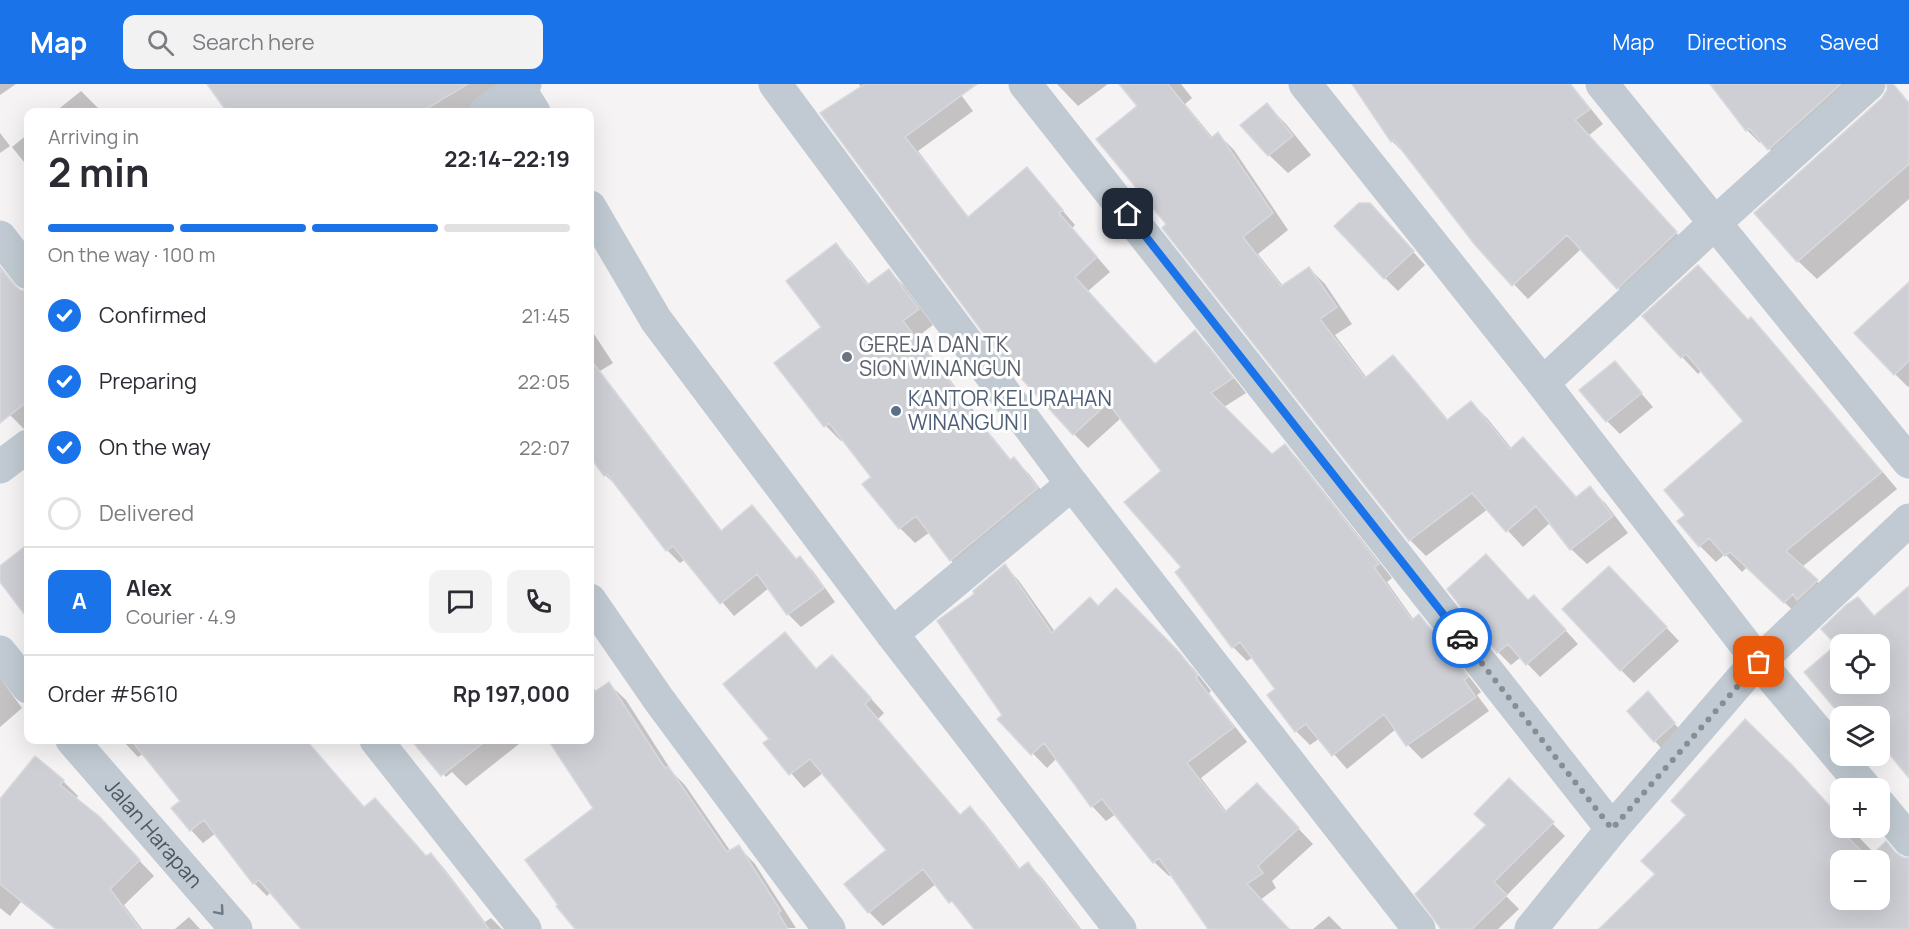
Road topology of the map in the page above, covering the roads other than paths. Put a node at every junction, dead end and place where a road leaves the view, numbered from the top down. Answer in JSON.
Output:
{"nodes":[{"id":1,"x":775,"y":84,"type":"edge"},
{"id":2,"x":1025,"y":84,"type":"edge"},
{"id":3,"x":1305,"y":84,"type":"edge"},
{"id":4,"x":1602,"y":84,"type":"edge"},
{"id":5,"x":1869,"y":84,"type":"edge"},
{"id":6,"x":526,"y":95,"type":"edge"},
{"id":7,"x":495,"y":108,"type":"edge"},
{"id":8,"x":594,"y":214,"type":"edge"},
{"id":9,"x":1715,"y":223,"type":"junction"},
{"id":10,"x":0,"y":237,"type":"edge"},
{"id":11,"x":24,"y":268,"type":"edge"},
{"id":12,"x":1542,"y":383,"type":"junction"},
{"id":13,"x":24,"y":449,"type":"edge"},
{"id":14,"x":1909,"y":462,"type":"edge"},
{"id":15,"x":0,"y":467,"type":"edge"},
{"id":16,"x":1072,"y":484,"type":"junction"},
{"id":17,"x":1909,"y":520,"type":"edge"},
{"id":18,"x":594,"y":606,"type":"edge"},
{"id":19,"x":892,"y":634,"type":"junction"},
{"id":20,"x":0,"y":652,"type":"edge"},
{"id":21,"x":1759,"y":662,"type":"junction"},
{"id":22,"x":24,"y":682,"type":"edge"},
{"id":23,"x":75,"y":744,"type":"edge"},
{"id":24,"x":379,"y":744,"type":"edge"},
{"id":25,"x":1857,"y":778,"type":"edge"},
{"id":26,"x":1890,"y":817,"type":"edge"},
{"id":27,"x":1612,"y":829,"type":"junction"},
{"id":28,"x":1909,"y":840,"type":"edge"},
{"id":29,"x":236,"y":929,"type":"edge"},
{"id":30,"x":525,"y":929,"type":"edge"},
{"id":31,"x":829,"y":929,"type":"edge"},
{"id":32,"x":1120,"y":929,"type":"edge"},
{"id":33,"x":1419,"y":929,"type":"edge"},
{"id":34,"x":1531,"y":929,"type":"edge"}],
"edges":[{"from":1,"to":16,"type":"street"},
{"from":2,"to":27,"type":"street"},
{"from":3,"to":12,"type":"street"},
{"from":4,"to":9,"type":"street"},
{"from":5,"to":9,"type":"street"},
{"from":6,"to":7,"type":"street"},
{"from":8,"to":19,"type":"street"},
{"from":9,"to":12,"type":"street"},
{"from":9,"to":14,"type":"street"},
{"from":10,"to":11,"type":"street"},
{"from":12,"to":21,"type":"street"},
{"from":13,"to":15,"type":"street"},
{"from":16,"to":19,"type":"street"},
{"from":16,"to":33,"type":"street"},
{"from":17,"to":21,"type":"street"},
{"from":18,"to":31,"type":"street"},
{"from":19,"to":32,"type":"street"},
{"from":20,"to":22,"type":"street"},
{"from":21,"to":25,"type":"street"},
{"from":21,"to":27,"type":"street"},
{"from":23,"to":29,"type":"street","name":"Jalan Harapan","one_way":true},
{"from":24,"to":30,"type":"street"},
{"from":26,"to":28,"type":"street"},
{"from":27,"to":34,"type":"street"}]}
